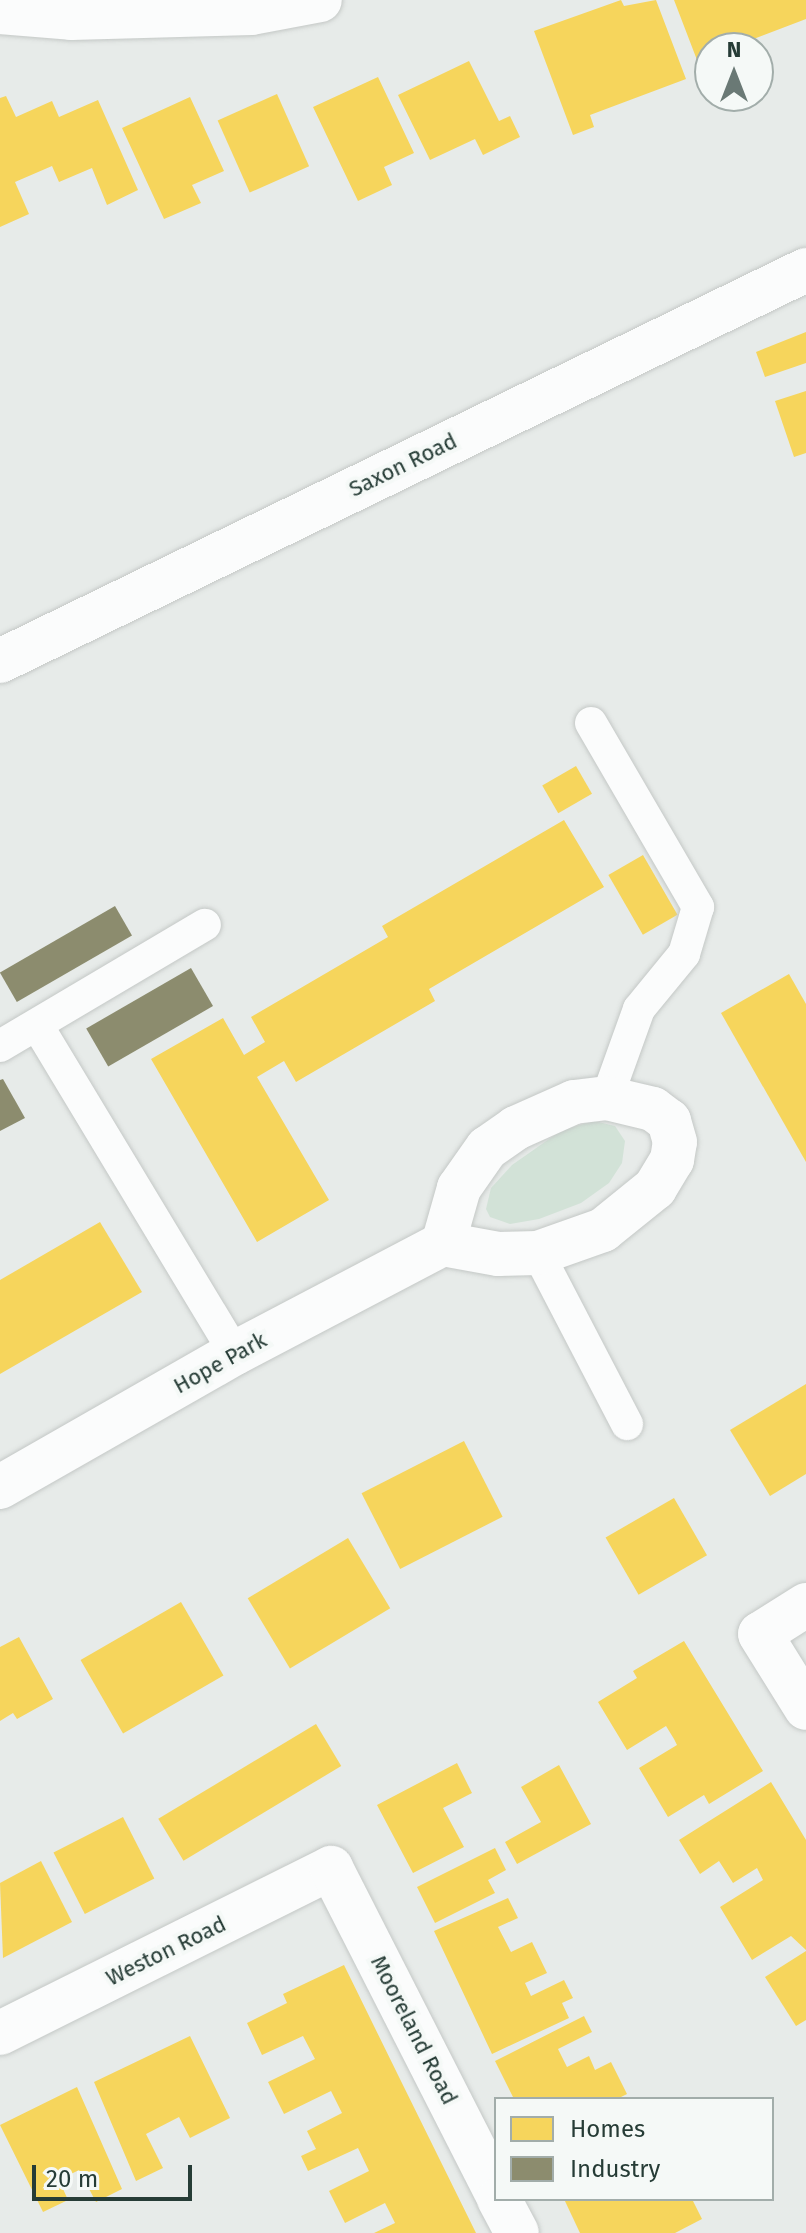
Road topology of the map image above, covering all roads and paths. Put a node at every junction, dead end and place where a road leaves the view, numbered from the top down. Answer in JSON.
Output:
{"nodes":[{"id":1,"x":320,"y":0,"type":"edge"},
{"id":2,"x":0,"y":12,"type":"edge"},
{"id":3,"x":806,"y":270,"type":"edge"},
{"id":4,"x":0,"y":661,"type":"edge"},
{"id":5,"x":591,"y":723,"type":"dead end"},
{"id":6,"x":205,"y":925,"type":"dead end"},
{"id":7,"x":37,"y":1025,"type":"junction"},
{"id":8,"x":0,"y":1046,"type":"edge"},
{"id":9,"x":607,"y":1098,"type":"junction"},
{"id":10,"x":443,"y":1244,"type":"junction"},
{"id":11,"x":538,"y":1253,"type":"junction"},
{"id":12,"x":235,"y":1353,"type":"junction"},
{"id":13,"x":627,"y":1424,"type":"dead end"},
{"id":14,"x":0,"y":1487,"type":"edge"},
{"id":15,"x":806,"y":1605,"type":"edge"},
{"id":16,"x":806,"y":1708,"type":"edge"},
{"id":17,"x":331,"y":1868,"type":"joint"},
{"id":18,"x":0,"y":2033,"type":"edge"},
{"id":19,"x":494,"y":2188,"type":"edge"},
{"id":20,"x":500,"y":2201,"type":"edge"},
{"id":21,"x":517,"y":2233,"type":"edge"}],
"edges":[{"from":1,"to":2,"type":"street"},
{"from":3,"to":4,"type":"street","name":"Saxon Road"},
{"from":5,"to":9,"type":"lane"},
{"from":6,"to":7,"type":"lane"},
{"from":7,"to":8,"type":"lane"},
{"from":7,"to":12,"type":"lane"},
{"from":9,"to":10,"type":"street"},
{"from":9,"to":11,"type":"street"},
{"from":10,"to":11,"type":"street"},
{"from":10,"to":12,"type":"street","name":"Hope Park"},
{"from":11,"to":13,"type":"lane"},
{"from":12,"to":14,"type":"street","name":"Hope Park"},
{"from":15,"to":16,"type":"street"},
{"from":17,"to":18,"type":"street","name":"Weston Road"},
{"from":17,"to":19,"type":"street","name":"Mooreland Road"},
{"from":20,"to":21,"type":"street"}]}
